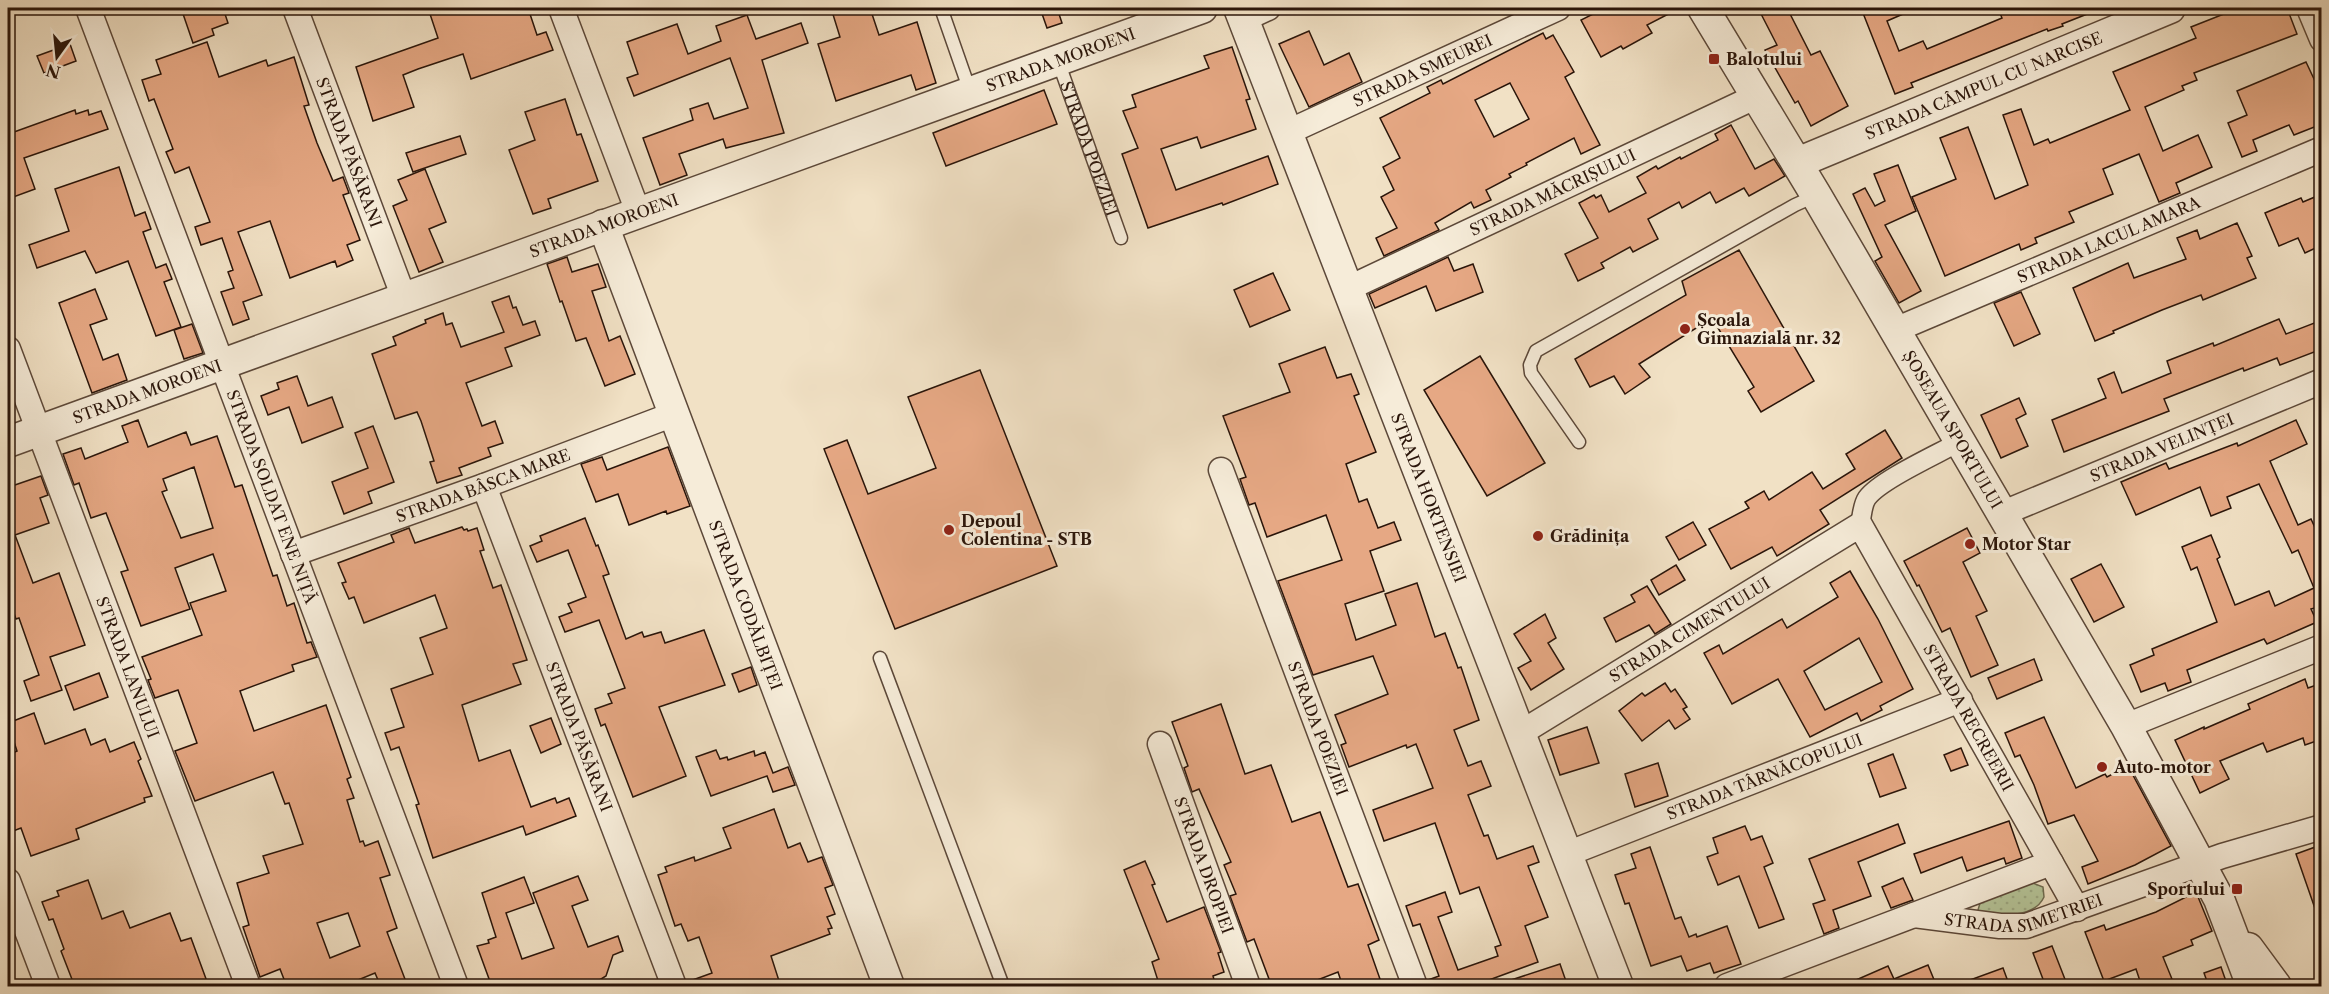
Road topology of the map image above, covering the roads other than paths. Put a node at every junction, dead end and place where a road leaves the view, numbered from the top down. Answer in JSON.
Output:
{"nodes":[{"id":1,"x":88,"y":8,"type":"edge"},
{"id":2,"x":295,"y":8,"type":"edge"},
{"id":3,"x":561,"y":8,"type":"edge"},
{"id":4,"x":941,"y":8,"type":"edge"},
{"id":5,"x":1202,"y":8,"type":"edge"},
{"id":6,"x":1558,"y":8,"type":"edge"},
{"id":7,"x":1703,"y":8,"type":"edge"},
{"id":8,"x":2170,"y":8,"type":"edge"},
{"id":9,"x":2309,"y":8,"type":"edge"},
{"id":10,"x":1250,"y":11,"type":"edge"},
{"id":11,"x":2322,"y":39,"type":"edge"},
{"id":12,"x":1058,"y":60,"type":"junction"},
{"id":13,"x":971,"y":92,"type":"junction"},
{"id":14,"x":1757,"y":96,"type":"junction"},
{"id":15,"x":1288,"y":132,"type":"junction"},
{"id":16,"x":2322,"y":149,"type":"edge"},
{"id":17,"x":1797,"y":163,"type":"junction"},
{"id":18,"x":1816,"y":195,"type":"junction"},
{"id":19,"x":638,"y":212,"type":"junction"},
{"id":20,"x":603,"y":225,"type":"junction"},
{"id":21,"x":1121,"y":238,"type":"dead end"},
{"id":22,"x":1349,"y":288,"type":"junction"},
{"id":23,"x":404,"y":298,"type":"junction"},
{"id":24,"x":1895,"y":330,"type":"junction"},
{"id":25,"x":8,"y":350,"type":"edge"},
{"id":26,"x":221,"y":363,"type":"junction"},
{"id":27,"x":2322,"y":381,"type":"edge"},
{"id":28,"x":674,"y":414,"type":"junction"},
{"id":29,"x":38,"y":430,"type":"junction"},
{"id":30,"x":8,"y":442,"type":"edge"},
{"id":31,"x":1579,"y":442,"type":"dead end"},
{"id":32,"x":1959,"y":442,"type":"junction"},
{"id":33,"x":1221,"y":470,"type":"dead end"},
{"id":34,"x":484,"y":486,"type":"junction"},
{"id":35,"x":2001,"y":514,"type":"junction"},
{"id":36,"x":1860,"y":525,"type":"junction"},
{"id":37,"x":293,"y":554,"type":"junction"},
{"id":38,"x":2322,"y":647,"type":"edge"},
{"id":39,"x":880,"y":658,"type":"dead end"},
{"id":40,"x":1960,"y":700,"type":"junction"},
{"id":41,"x":2126,"y":726,"type":"junction"},
{"id":42,"x":1519,"y":735,"type":"junction"},
{"id":43,"x":1160,"y":744,"type":"dead end"},
{"id":44,"x":2322,"y":827,"type":"edge"},
{"id":45,"x":1567,"y":854,"type":"junction"},
{"id":46,"x":2051,"y":864,"type":"junction"},
{"id":47,"x":2200,"y":864,"type":"junction"},
{"id":48,"x":8,"y":881,"type":"edge"},
{"id":49,"x":2077,"y":909,"type":"junction"},
{"id":50,"x":1914,"y":915,"type":"junction"},
{"id":51,"x":2229,"y":921,"type":"junction"},
{"id":52,"x":48,"y":987,"type":"edge"},
{"id":53,"x":248,"y":987,"type":"edge"},
{"id":54,"x":456,"y":987,"type":"edge"},
{"id":55,"x":674,"y":987,"type":"edge"},
{"id":56,"x":889,"y":987,"type":"edge"},
{"id":57,"x":1003,"y":987,"type":"edge"},
{"id":58,"x":1248,"y":987,"type":"edge"},
{"id":59,"x":1415,"y":987,"type":"edge"},
{"id":60,"x":1618,"y":987,"type":"edge"},
{"id":61,"x":1727,"y":987,"type":"edge"},
{"id":62,"x":2252,"y":987,"type":"edge"},
{"id":63,"x":2276,"y":987,"type":"edge"}],
"edges":[{"from":1,"to":26,"type":"street","name":"STRADA SOLDAT ENE NIȚĂ"},
{"from":2,"to":23,"type":"street","name":"STRADA PĂSĂRANI"},
{"from":3,"to":19,"type":"street"},
{"from":4,"to":13,"type":"lane"},
{"from":5,"to":12,"type":"street","name":"STRADA MOROENI"},
{"from":6,"to":15,"type":"street","name":"STRADA SMEUREI"},
{"from":7,"to":14,"type":"street","name":"ȘOSEAUA SPORTULUI"},
{"from":8,"to":17,"type":"street","name":"STRADA CÂMPUL CU NARCISE"},
{"from":9,"to":11,"type":"street"},
{"from":10,"to":15,"type":"street","name":"STRADA HORTENSIEI"},
{"from":12,"to":13,"type":"street","name":"STRADA MOROENI"},
{"from":12,"to":21,"type":"lane","name":"STRADA POEZIEI"},
{"from":13,"to":19,"type":"street","name":"STRADA MOROENI"},
{"from":14,"to":17,"type":"street","name":"ȘOSEAUA SPORTULUI"},
{"from":14,"to":22,"type":"street","name":"STRADA MĂCRIȘULUI"},
{"from":15,"to":22,"type":"street","name":"STRADA HORTENSIEI"},
{"from":16,"to":24,"type":"street","name":"STRADA LACUL AMARA"},
{"from":17,"to":18,"type":"street","name":"ȘOSEAUA SPORTULUI"},
{"from":18,"to":24,"type":"street","name":"ȘOSEAUA SPORTULUI"},
{"from":18,"to":31,"type":"lane"},
{"from":19,"to":20,"type":"street","name":"STRADA MOROENI"},
{"from":20,"to":23,"type":"street","name":"STRADA MOROENI"},
{"from":20,"to":28,"type":"street","name":"STRADA CODĂLBIȚEI"},
{"from":22,"to":42,"type":"street","name":"STRADA HORTENSIEI"},
{"from":23,"to":26,"type":"street","name":"STRADA MOROENI"},
{"from":24,"to":32,"type":"street","name":"ȘOSEAUA SPORTULUI"},
{"from":25,"to":29,"type":"street","name":"STRADA LANULUI"},
{"from":26,"to":29,"type":"street","name":"STRADA MOROENI"},
{"from":26,"to":37,"type":"street","name":"STRADA SOLDAT ENE NIȚĂ"},
{"from":27,"to":35,"type":"street","name":"STRADA VELINȚEI"},
{"from":28,"to":34,"type":"street","name":"STRADA BÂSCA MARE"},
{"from":28,"to":56,"type":"street","name":"STRADA CODĂLBIȚEI"},
{"from":29,"to":30,"type":"street","name":"STRADA MOROENI"},
{"from":29,"to":53,"type":"street","name":"STRADA LANULUI"},
{"from":32,"to":35,"type":"street","name":"ȘOSEAUA SPORTULUI"},
{"from":32,"to":36,"type":"street"},
{"from":33,"to":59,"type":"street","name":"STRADA POEZIEI"},
{"from":34,"to":37,"type":"street","name":"STRADA BÂSCA MARE"},
{"from":34,"to":55,"type":"street","name":"STRADA PĂSĂRANI"},
{"from":35,"to":41,"type":"street","name":"ȘOSEAUA SPORTULUI"},
{"from":36,"to":40,"type":"street","name":"STRADA RECREERII"},
{"from":36,"to":42,"type":"street","name":"STRADA CIMENTULUI"},
{"from":37,"to":54,"type":"street","name":"STRADA SOLDAT ENE NIȚĂ"},
{"from":38,"to":41,"type":"street"},
{"from":39,"to":57,"type":"lane"},
{"from":40,"to":45,"type":"street","name":"STRADA TÂRNĂCOPULUI"},
{"from":40,"to":46,"type":"street","name":"STRADA RECREERII"},
{"from":41,"to":47,"type":"street","name":"ȘOSEAUA SPORTULUI"},
{"from":42,"to":45,"type":"street","name":"STRADA HORTENSIEI"},
{"from":43,"to":58,"type":"street","name":"STRADA DROPIEI"},
{"from":44,"to":47,"type":"street","name":"STRADA SIMETRIEI"},
{"from":45,"to":60,"type":"street","name":"STRADA HORTENSIEI"},
{"from":46,"to":49,"type":"street","name":"STRADA RECREERII"},
{"from":46,"to":50,"type":"street"},
{"from":47,"to":49,"type":"street","name":"STRADA SIMETRIEI"},
{"from":47,"to":51,"type":"street","name":"ȘOSEAUA SPORTULUI"},
{"from":48,"to":52,"type":"street"},
{"from":49,"to":50,"type":"street","name":"STRADA SIMETRIEI"},
{"from":50,"to":61,"type":"street","name":"STRADA SIMETRIEI"},
{"from":51,"to":62,"type":"street","name":"ȘOSEAUA SPORTULUI"},
{"from":51,"to":63,"type":"street","name":"ȘOSEAUA SPORTULUI"}]}
